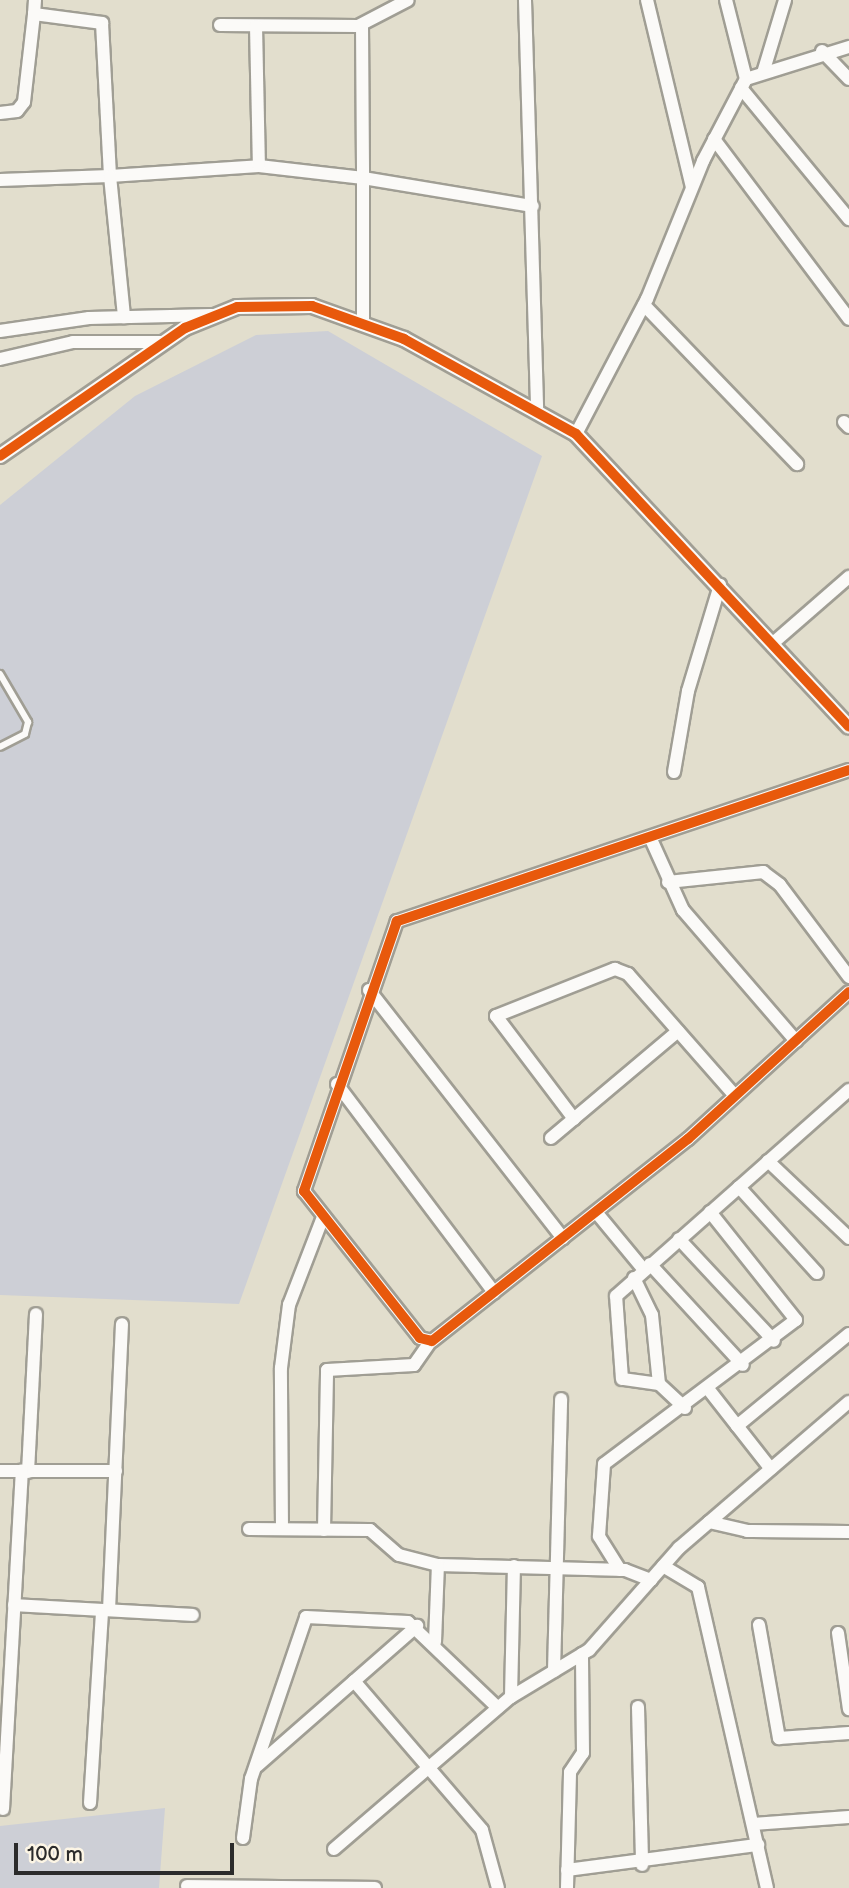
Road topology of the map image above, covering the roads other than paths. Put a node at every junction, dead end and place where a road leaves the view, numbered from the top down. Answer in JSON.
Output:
{"nodes":[{"id":1,"x":35,"y":0,"type":"edge"},
{"id":2,"x":408,"y":0,"type":"edge"},
{"id":3,"x":525,"y":0,"type":"edge"},
{"id":4,"x":647,"y":0,"type":"edge"},
{"id":5,"x":726,"y":0,"type":"edge"},
{"id":6,"x":785,"y":0,"type":"edge"},
{"id":7,"x":34,"y":14,"type":"junction"},
{"id":8,"x":220,"y":25,"type":"dead end"},
{"id":9,"x":362,"y":25,"type":"junction"},
{"id":10,"x":257,"y":26,"type":"junction"},
{"id":11,"x":849,"y":47,"type":"edge"},
{"id":12,"x":822,"y":51,"type":"junction"},
{"id":13,"x":763,"y":73,"type":"junction"},
{"id":14,"x":849,"y":79,"type":"edge"},
{"id":15,"x":743,"y":83,"type":"junction"},
{"id":16,"x":0,"y":113,"type":"edge"},
{"id":17,"x":714,"y":139,"type":"junction"},
{"id":18,"x":259,"y":166,"type":"junction"},
{"id":19,"x":110,"y":176,"type":"junction"},
{"id":20,"x":363,"y":178,"type":"junction"},
{"id":21,"x":0,"y":180,"type":"edge"},
{"id":22,"x":692,"y":187,"type":"junction"},
{"id":23,"x":533,"y":206,"type":"junction"},
{"id":24,"x":849,"y":219,"type":"edge"},
{"id":25,"x":644,"y":305,"type":"junction"},
{"id":26,"x":217,"y":315,"type":"junction"},
{"id":27,"x":124,"y":317,"type":"junction"},
{"id":28,"x":849,"y":319,"type":"edge"},
{"id":29,"x":363,"y":324,"type":"junction"},
{"id":30,"x":0,"y":331,"type":"edge"},
{"id":31,"x":165,"y":342,"type":"junction"},
{"id":32,"x":0,"y":359,"type":"edge"},
{"id":33,"x":537,"y":411,"type":"junction"},
{"id":34,"x":576,"y":433,"type":"junction"},
{"id":35,"x":0,"y":456,"type":"edge"},
{"id":36,"x":797,"y":464,"type":"dead end"},
{"id":37,"x":849,"y":577,"type":"edge"},
{"id":38,"x":720,"y":585,"type":"junction"},
{"id":39,"x":773,"y":643,"type":"junction"},
{"id":40,"x":0,"y":674,"type":"edge"},
{"id":41,"x":846,"y":717,"type":"edge"},
{"id":42,"x":0,"y":747,"type":"edge"},
{"id":43,"x":849,"y":770,"type":"edge"},
{"id":44,"x":674,"y":772,"type":"dead end"},
{"id":45,"x":650,"y":836,"type":"junction"},
{"id":46,"x":668,"y":882,"type":"junction"},
{"id":47,"x":849,"y":977,"type":"edge"},
{"id":48,"x":369,"y":990,"type":"junction"},
{"id":49,"x":849,"y":992,"type":"edge"},
{"id":50,"x":678,"y":1031,"type":"junction"},
{"id":51,"x":796,"y":1041,"type":"junction"},
{"id":52,"x":337,"y":1084,"type":"junction"},
{"id":53,"x":849,"y":1090,"type":"edge"},
{"id":54,"x":735,"y":1097,"type":"junction"},
{"id":55,"x":574,"y":1119,"type":"junction"},
{"id":56,"x":551,"y":1138,"type":"dead end"},
{"id":57,"x":768,"y":1161,"type":"junction"},
{"id":58,"x":739,"y":1187,"type":"junction"},
{"id":59,"x":596,"y":1212,"type":"junction"},
{"id":60,"x":710,"y":1212,"type":"junction"},
{"id":61,"x":323,"y":1217,"type":"junction"},
{"id":62,"x":564,"y":1238,"type":"junction"},
{"id":63,"x":849,"y":1238,"type":"edge"},
{"id":64,"x":679,"y":1239,"type":"junction"},
{"id":65,"x":643,"y":1271,"type":"junction"},
{"id":66,"x":817,"y":1273,"type":"dead end"},
{"id":67,"x":494,"y":1292,"type":"junction"},
{"id":68,"x":36,"y":1314,"type":"dead end"},
{"id":69,"x":122,"y":1324,"type":"dead end"},
{"id":70,"x":849,"y":1334,"type":"edge"},
{"id":71,"x":774,"y":1341,"type":"junction"},
{"id":72,"x":430,"y":1342,"type":"junction"},
{"id":73,"x":743,"y":1365,"type":"junction"},
{"id":74,"x":659,"y":1384,"type":"junction"},
{"id":75,"x":709,"y":1390,"type":"junction"},
{"id":76,"x":561,"y":1399,"type":"dead end"},
{"id":77,"x":849,"y":1402,"type":"edge"},
{"id":78,"x":685,"y":1408,"type":"junction"},
{"id":79,"x":737,"y":1426,"type":"junction"},
{"id":80,"x":771,"y":1469,"type":"junction"},
{"id":81,"x":0,"y":1471,"type":"edge"},
{"id":82,"x":116,"y":1471,"type":"junction"},
{"id":83,"x":25,"y":1472,"type":"junction"},
{"id":84,"x":709,"y":1522,"type":"junction"},
{"id":85,"x":249,"y":1529,"type":"dead end"},
{"id":86,"x":282,"y":1529,"type":"junction"},
{"id":87,"x":324,"y":1530,"type":"junction"},
{"id":88,"x":849,"y":1532,"type":"edge"},
{"id":89,"x":438,"y":1565,"type":"junction"},
{"id":90,"x":514,"y":1566,"type":"junction"},
{"id":91,"x":663,"y":1566,"type":"junction"},
{"id":92,"x":557,"y":1569,"type":"junction"},
{"id":93,"x":620,"y":1570,"type":"junction"},
{"id":94,"x":651,"y":1580,"type":"junction"},
{"id":95,"x":13,"y":1605,"type":"junction"},
{"id":96,"x":105,"y":1610,"type":"junction"},
{"id":97,"x":193,"y":1615,"type":"dead end"},
{"id":98,"x":760,"y":1625,"type":"dead end"},
{"id":99,"x":417,"y":1626,"type":"junction"},
{"id":100,"x":838,"y":1633,"type":"dead end"},
{"id":101,"x":435,"y":1642,"type":"junction"},
{"id":102,"x":582,"y":1654,"type":"junction"},
{"id":103,"x":554,"y":1671,"type":"junction"},
{"id":104,"x":354,"y":1681,"type":"junction"},
{"id":105,"x":4,"y":1694,"type":"edge"},
{"id":106,"x":511,"y":1697,"type":"junction"},
{"id":107,"x":638,"y":1707,"type":"dead end"},
{"id":108,"x":498,"y":1709,"type":"junction"},
{"id":109,"x":849,"y":1709,"type":"edge"},
{"id":110,"x":849,"y":1733,"type":"edge"},
{"id":111,"x":433,"y":1767,"type":"junction"},
{"id":112,"x":254,"y":1768,"type":"junction"},
{"id":113,"x":90,"y":1803,"type":"dead end"},
{"id":114,"x":3,"y":1809,"type":"dead end"},
{"id":115,"x":849,"y":1817,"type":"edge"},
{"id":116,"x":753,"y":1824,"type":"junction"},
{"id":117,"x":243,"y":1838,"type":"dead end"},
{"id":118,"x":758,"y":1845,"type":"junction"},
{"id":119,"x":334,"y":1849,"type":"dead end"},
{"id":120,"x":642,"y":1865,"type":"junction"},
{"id":121,"x":567,"y":1870,"type":"junction"},
{"id":122,"x":187,"y":1885,"type":"dead end"},
{"id":123,"x":375,"y":1888,"type":"edge"},
{"id":124,"x":498,"y":1888,"type":"edge"},
{"id":125,"x":567,"y":1888,"type":"edge"},
{"id":126,"x":767,"y":1888,"type":"edge"}],
"edges":[{"from":1,"to":7,"type":"street"},
{"from":2,"to":9,"type":"street"},
{"from":3,"to":23,"type":"street"},
{"from":4,"to":22,"type":"street"},
{"from":5,"to":15,"type":"street"},
{"from":6,"to":13,"type":"street"},
{"from":7,"to":16,"type":"street"},
{"from":7,"to":19,"type":"street"},
{"from":8,"to":10,"type":"street"},
{"from":9,"to":10,"type":"street"},
{"from":9,"to":20,"type":"street"},
{"from":10,"to":18,"type":"street"},
{"from":11,"to":12,"type":"street"},
{"from":12,"to":13,"type":"street"},
{"from":12,"to":14,"type":"street"},
{"from":13,"to":15,"type":"street"},
{"from":15,"to":17,"type":"street"},
{"from":15,"to":24,"type":"street"},
{"from":17,"to":22,"type":"street"},
{"from":17,"to":28,"type":"street"},
{"from":18,"to":19,"type":"street"},
{"from":18,"to":20,"type":"street"},
{"from":19,"to":21,"type":"street"},
{"from":19,"to":27,"type":"street"},
{"from":20,"to":23,"type":"street"},
{"from":20,"to":29,"type":"street"},
{"from":22,"to":25,"type":"street"},
{"from":23,"to":33,"type":"street"},
{"from":25,"to":34,"type":"street"},
{"from":25,"to":36,"type":"street"},
{"from":26,"to":27,"type":"street"},
{"from":26,"to":29,"type":"street"},
{"from":26,"to":31,"type":"street"},
{"from":27,"to":30,"type":"street"},
{"from":29,"to":33,"type":"street"},
{"from":31,"to":32,"type":"street"},
{"from":31,"to":35,"type":"street"},
{"from":33,"to":34,"type":"street"},
{"from":34,"to":38,"type":"street"},
{"from":37,"to":39,"type":"street"},
{"from":38,"to":39,"type":"street"},
{"from":38,"to":44,"type":"street"},
{"from":39,"to":41,"type":"street"},
{"from":40,"to":42,"type":"lane"},
{"from":43,"to":45,"type":"street"},
{"from":45,"to":46,"type":"street"},
{"from":45,"to":48,"type":"street"},
{"from":46,"to":47,"type":"street"},
{"from":46,"to":51,"type":"street"},
{"from":48,"to":52,"type":"street"},
{"from":48,"to":62,"type":"street"},
{"from":49,"to":51,"type":"street"},
{"from":50,"to":54,"type":"street"},
{"from":50,"to":55,"type":"street"},
{"from":50,"to":55,"type":"street"},
{"from":51,"to":54,"type":"street"},
{"from":52,"to":61,"type":"street"},
{"from":52,"to":67,"type":"street"},
{"from":53,"to":57,"type":"street"},
{"from":54,"to":59,"type":"street"},
{"from":55,"to":56,"type":"street"},
{"from":57,"to":58,"type":"street"},
{"from":57,"to":63,"type":"street"},
{"from":58,"to":60,"type":"street"},
{"from":58,"to":66,"type":"street"},
{"from":59,"to":62,"type":"street"},
{"from":59,"to":65,"type":"street"},
{"from":60,"to":64,"type":"street"},
{"from":60,"to":71,"type":"street"},
{"from":61,"to":72,"type":"street"},
{"from":61,"to":86,"type":"street"},
{"from":62,"to":67,"type":"street"},
{"from":64,"to":65,"type":"street"},
{"from":64,"to":71,"type":"street"},
{"from":65,"to":73,"type":"street"},
{"from":65,"to":74,"type":"street"},
{"from":65,"to":74,"type":"street"},
{"from":67,"to":72,"type":"street"},
{"from":68,"to":83,"type":"street"},
{"from":69,"to":82,"type":"street"},
{"from":70,"to":79,"type":"street"},
{"from":71,"to":73,"type":"street"},
{"from":72,"to":87,"type":"street"},
{"from":73,"to":75,"type":"street"},
{"from":74,"to":78,"type":"street"},
{"from":75,"to":78,"type":"street"},
{"from":75,"to":79,"type":"street"},
{"from":76,"to":92,"type":"street"},
{"from":77,"to":80,"type":"street"},
{"from":78,"to":93,"type":"street"},
{"from":79,"to":80,"type":"street"},
{"from":80,"to":84,"type":"street"},
{"from":81,"to":83,"type":"street"},
{"from":82,"to":83,"type":"street"},
{"from":82,"to":96,"type":"street"},
{"from":83,"to":95,"type":"street"},
{"from":84,"to":88,"type":"street"},
{"from":84,"to":91,"type":"street"},
{"from":85,"to":86,"type":"street"},
{"from":86,"to":87,"type":"street"},
{"from":87,"to":89,"type":"street"},
{"from":89,"to":90,"type":"street"},
{"from":89,"to":101,"type":"street"},
{"from":90,"to":92,"type":"street"},
{"from":90,"to":106,"type":"street"},
{"from":91,"to":94,"type":"street"},
{"from":91,"to":116,"type":"street"},
{"from":92,"to":93,"type":"street"},
{"from":92,"to":103,"type":"street"},
{"from":93,"to":94,"type":"street"},
{"from":94,"to":102,"type":"street"},
{"from":95,"to":96,"type":"street"},
{"from":95,"to":105,"type":"street"},
{"from":96,"to":97,"type":"street"},
{"from":96,"to":113,"type":"street"},
{"from":98,"to":110,"type":"street"},
{"from":99,"to":101,"type":"street"},
{"from":99,"to":104,"type":"street"},
{"from":99,"to":112,"type":"street"},
{"from":100,"to":109,"type":"street"},
{"from":101,"to":108,"type":"street"},
{"from":102,"to":103,"type":"street"},
{"from":102,"to":121,"type":"street"},
{"from":103,"to":106,"type":"street"},
{"from":104,"to":111,"type":"street"},
{"from":104,"to":112,"type":"street"},
{"from":105,"to":114,"type":"street"},
{"from":106,"to":108,"type":"street"},
{"from":107,"to":120,"type":"street"},
{"from":108,"to":111,"type":"street"},
{"from":111,"to":119,"type":"street"},
{"from":111,"to":124,"type":"street"},
{"from":112,"to":117,"type":"street"},
{"from":115,"to":116,"type":"street"},
{"from":116,"to":118,"type":"street"},
{"from":118,"to":120,"type":"street"},
{"from":118,"to":126,"type":"street"},
{"from":120,"to":121,"type":"street"},
{"from":121,"to":125,"type":"street"},
{"from":122,"to":123,"type":"street"}]}
